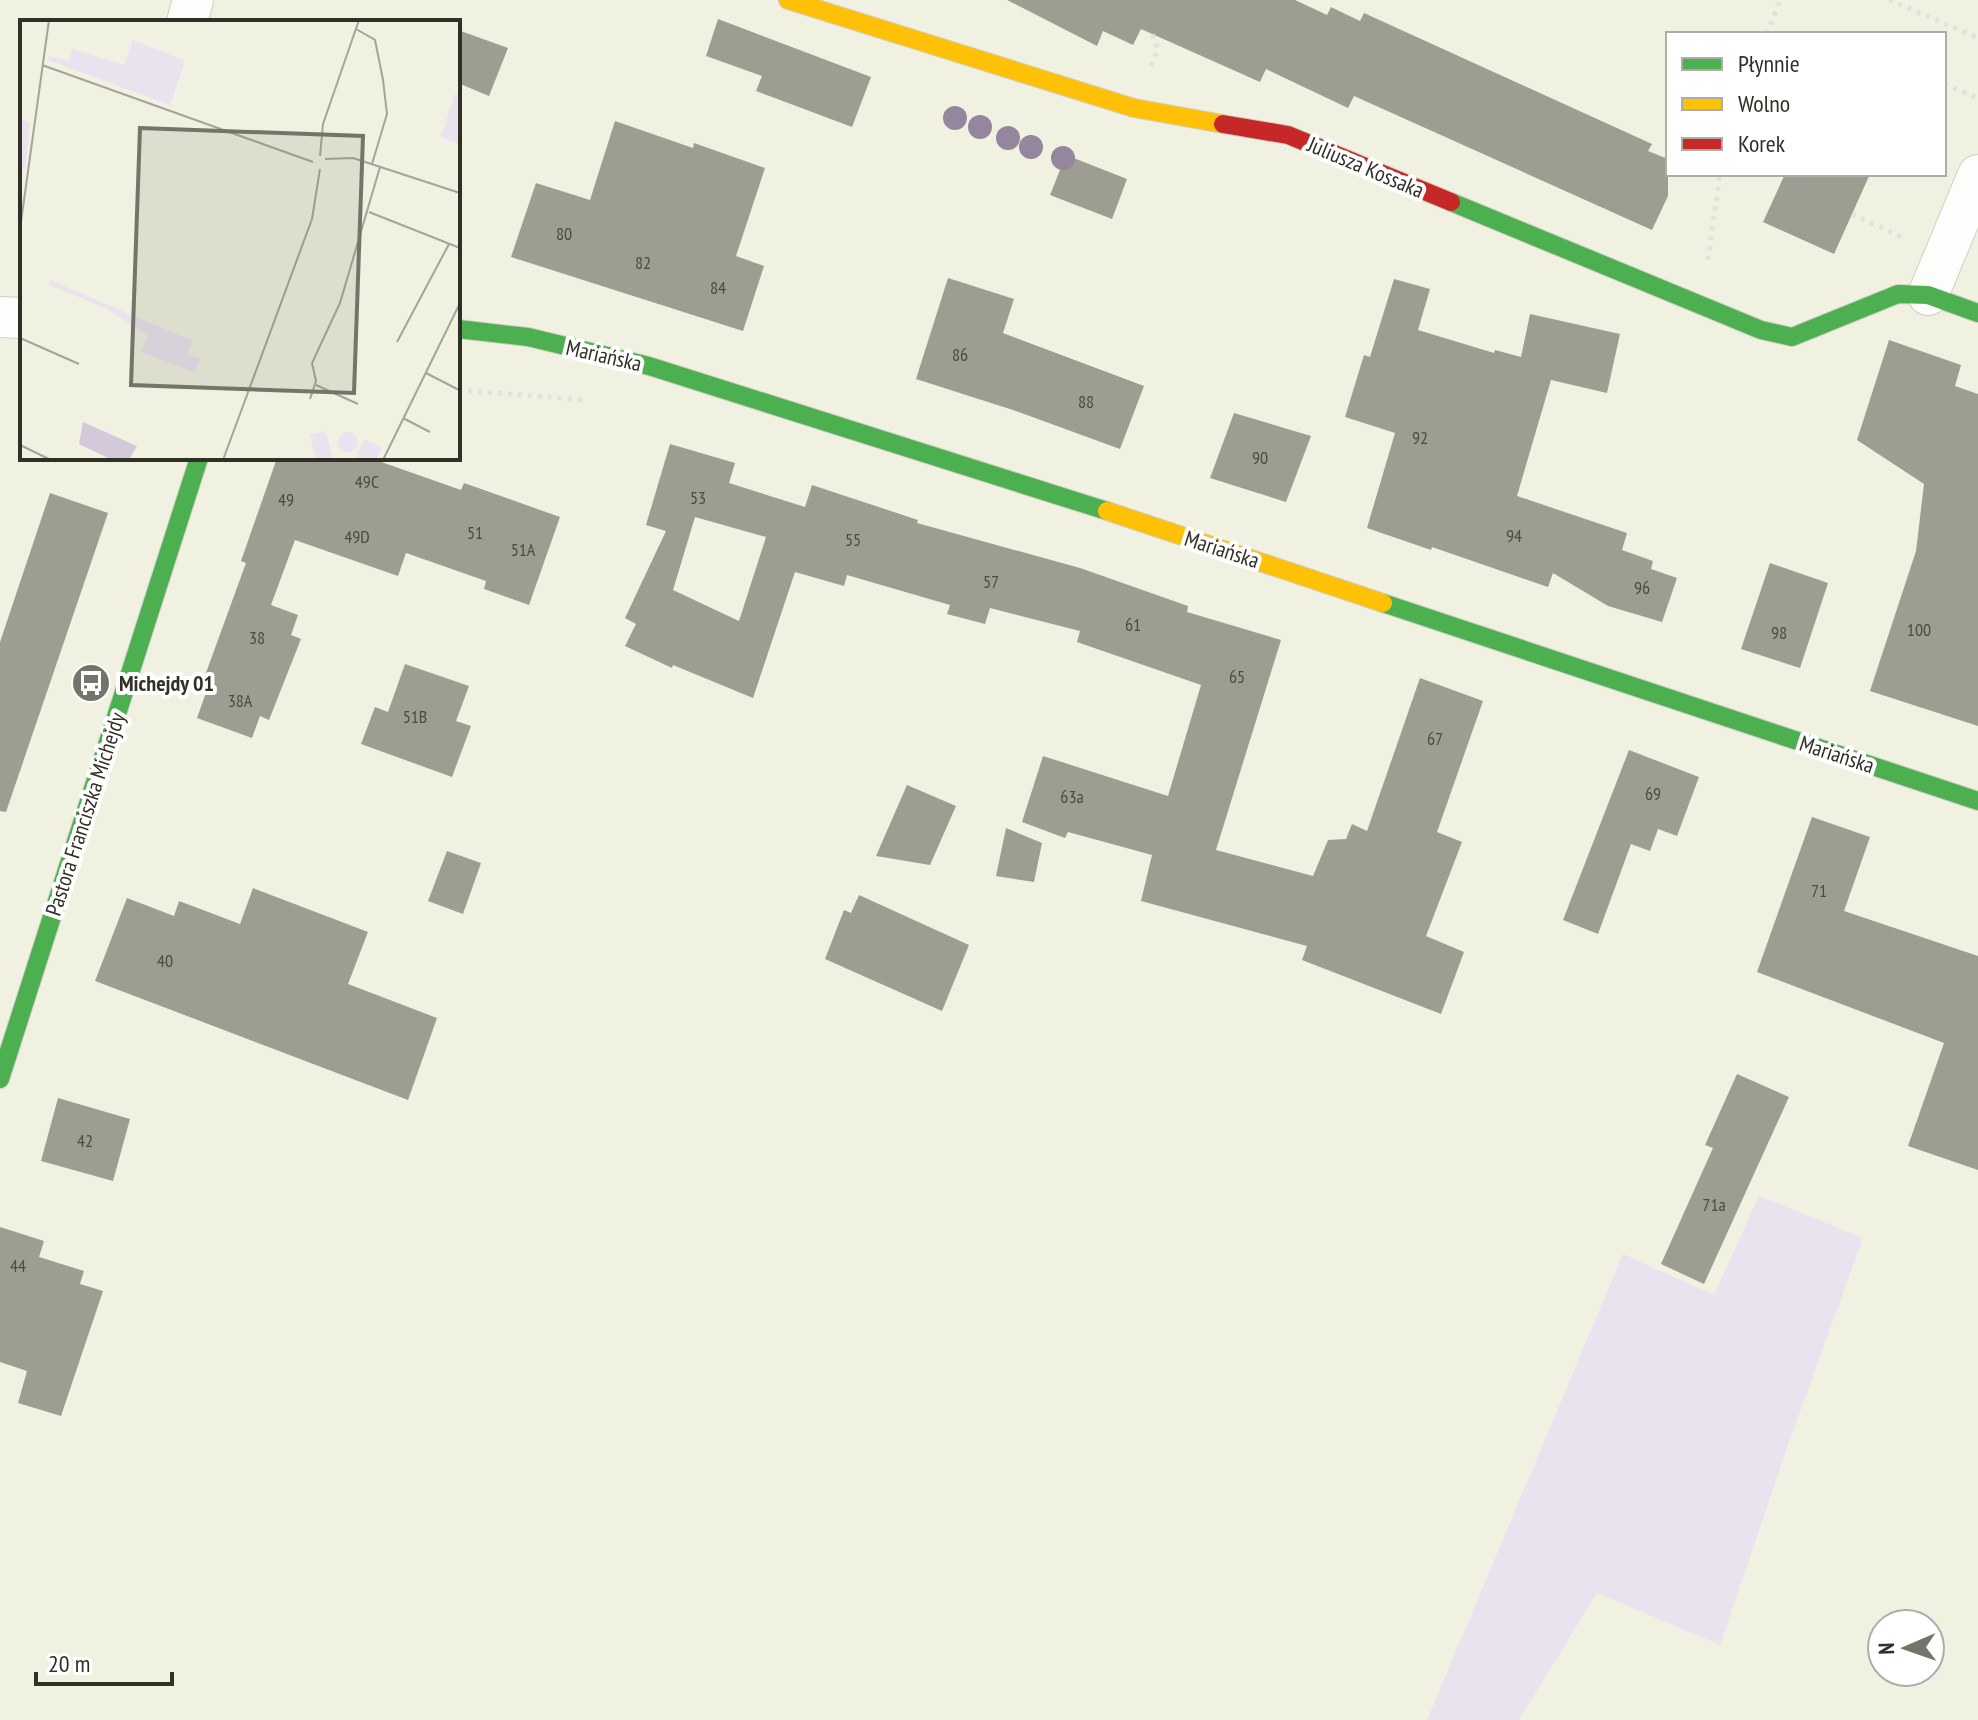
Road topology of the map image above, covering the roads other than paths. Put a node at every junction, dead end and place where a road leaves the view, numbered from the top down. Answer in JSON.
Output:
{"nodes":[{"id":1,"x":193,"y":0,"type":"edge"},
{"id":2,"x":788,"y":0,"type":"edge"},
{"id":3,"x":188,"y":20,"type":"edge"},
{"id":4,"x":1978,"y":175,"type":"edge"},
{"id":5,"x":1928,"y":295,"type":"junction"},
{"id":6,"x":1978,"y":313,"type":"edge"},
{"id":7,"x":0,"y":317,"type":"edge"},
{"id":8,"x":20,"y":318,"type":"edge"},
{"id":9,"x":460,"y":329,"type":"edge"},
{"id":10,"x":198,"y":460,"type":"edge"},
{"id":11,"x":1978,"y":801,"type":"edge"},
{"id":12,"x":0,"y":1079,"type":"edge"}],
"edges":[{"from":1,"to":3,"type":"street"},
{"from":2,"to":5,"type":"street","name":"Juliusza Kossaka"},
{"from":4,"to":5,"type":"street"},
{"from":5,"to":6,"type":"street","name":"Juliusza Kossaka"},
{"from":7,"to":8,"type":"street"},
{"from":9,"to":11,"type":"street","name":"Mariańska"},
{"from":10,"to":12,"type":"street","name":"Pastora Franciszka Michejdy"}]}
